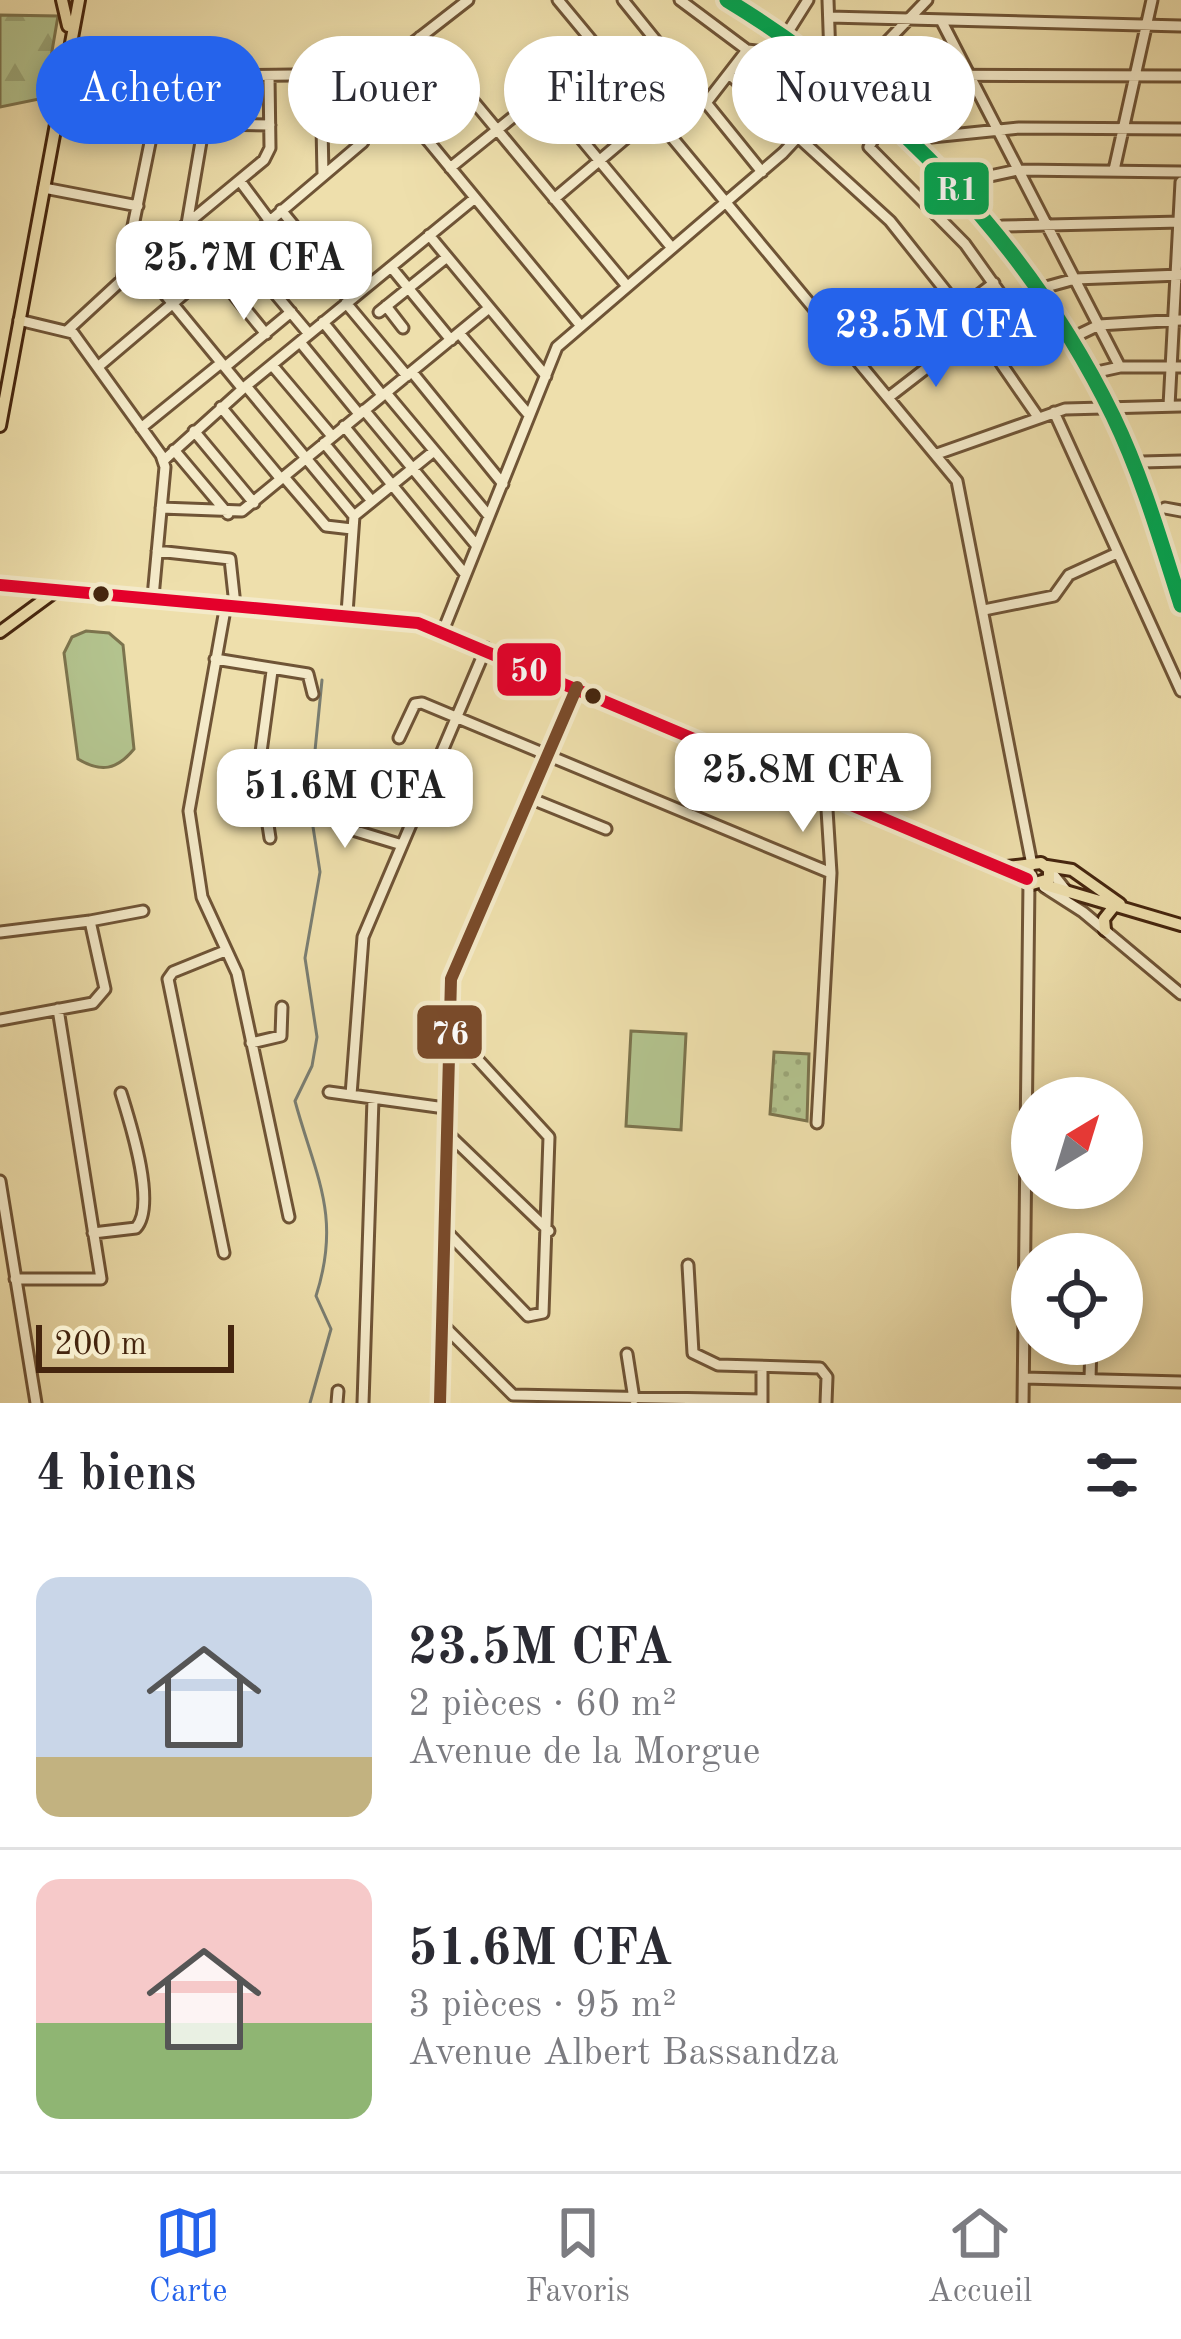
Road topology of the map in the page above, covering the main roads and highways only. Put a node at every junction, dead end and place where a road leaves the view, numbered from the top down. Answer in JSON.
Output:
{"nodes":[{"id":1,"x":62,"y":0,"type":"edge"},
{"id":2,"x":79,"y":3,"type":"edge"},
{"id":3,"x":69,"y":36,"type":"edge"},
{"id":4,"x":71,"y":36,"type":"edge"},
{"id":5,"x":51,"y":144,"type":"edge"},
{"id":6,"x":0,"y":426,"type":"edge"},
{"id":7,"x":0,"y":585,"type":"edge"},
{"id":8,"x":57,"y":590,"type":"junction"},
{"id":9,"x":0,"y":632,"type":"edge"},
{"id":10,"x":1038,"y":875,"type":"junction"},
{"id":11,"x":1119,"y":905,"type":"junction"},
{"id":12,"x":1181,"y":925,"type":"edge"},
{"id":13,"x":1106,"y":930,"type":"road end"}],
"edges":[{"from":1,"to":3,"type":"main road"},
{"from":2,"to":4,"type":"main road"},
{"from":5,"to":6,"type":"main road"},
{"from":7,"to":8,"type":"main road"},
{"from":8,"to":9,"type":"main road"},
{"from":8,"to":10,"type":"main road"},
{"from":10,"to":11,"type":"main road"},
{"from":10,"to":11,"type":"main road"},
{"from":11,"to":12,"type":"main road"},
{"from":11,"to":13,"type":"main road"}]}
